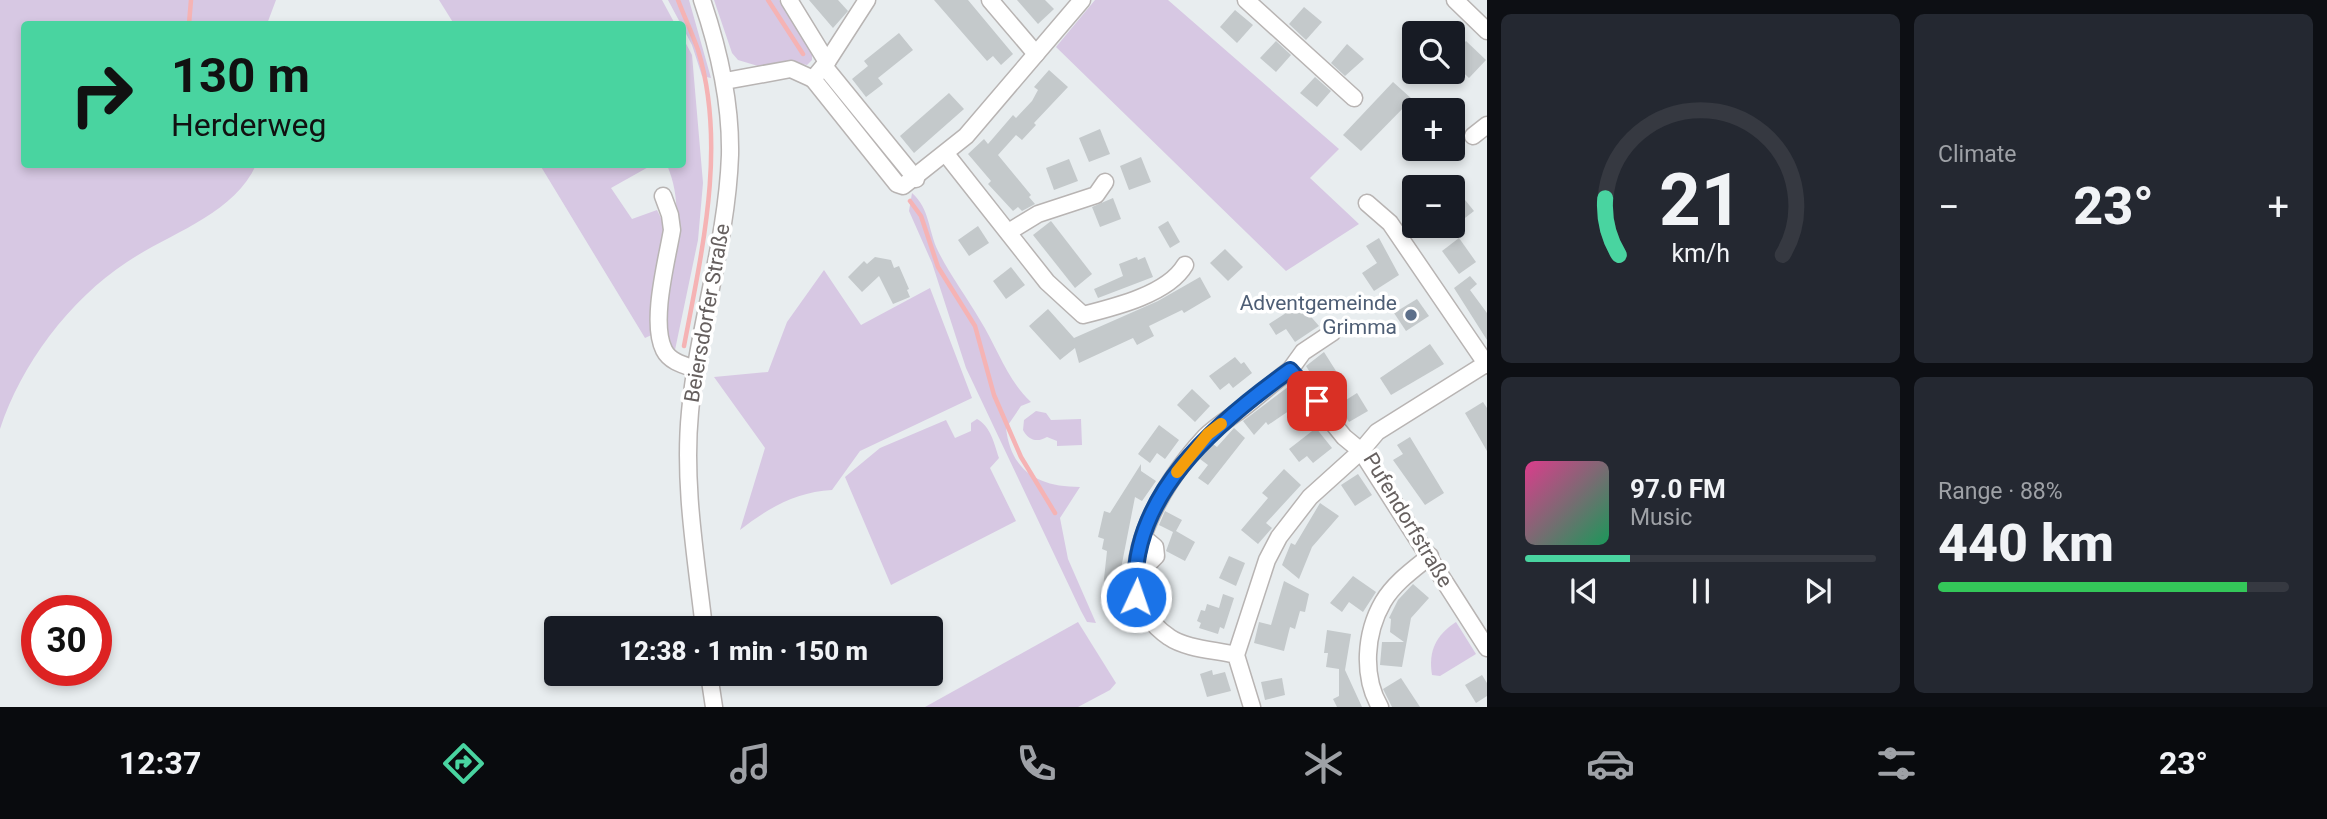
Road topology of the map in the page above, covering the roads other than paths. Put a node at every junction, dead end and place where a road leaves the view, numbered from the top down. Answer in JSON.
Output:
{"nodes":[{"id":1,"x":702,"y":0,"type":"edge"},
{"id":2,"x":789,"y":0,"type":"edge"},
{"id":3,"x":867,"y":0,"type":"edge"},
{"id":4,"x":990,"y":0,"type":"edge"},
{"id":5,"x":1082,"y":0,"type":"edge"},
{"id":6,"x":1245,"y":0,"type":"edge"},
{"id":7,"x":1455,"y":0,"type":"edge"},
{"id":8,"x":1487,"y":31,"type":"edge"},
{"id":9,"x":1036,"y":54,"type":"junction"},
{"id":10,"x":826,"y":64,"type":"junction"},
{"id":11,"x":813,"y":79,"type":"junction"},
{"id":12,"x":725,"y":81,"type":"junction"},
{"id":13,"x":1354,"y":99,"type":"dead end"},
{"id":14,"x":1487,"y":125,"type":"edge"},
{"id":15,"x":1473,"y":136,"type":"dead end"},
{"id":16,"x":946,"y":154,"type":"junction"},
{"id":17,"x":916,"y":179,"type":"junction"},
{"id":18,"x":1105,"y":182,"type":"dead end"},
{"id":19,"x":663,"y":196,"type":"dead end"},
{"id":20,"x":1367,"y":203,"type":"dead end"},
{"id":21,"x":1010,"y":231,"type":"junction"},
{"id":22,"x":1185,"y":265,"type":"dead end"},
{"id":23,"x":1333,"y":332,"type":"dead end"},
{"id":24,"x":1487,"y":364,"type":"edge"},
{"id":25,"x":696,"y":369,"type":"junction"},
{"id":26,"x":1290,"y":370,"type":"junction"},
{"id":27,"x":1361,"y":452,"type":"junction"},
{"id":28,"x":1430,"y":556,"type":"junction"},
{"id":29,"x":703,"y":616,"type":"edge"},
{"id":30,"x":1487,"y":648,"type":"edge"},
{"id":31,"x":1236,"y":655,"type":"junction"},
{"id":32,"x":711,"y":686,"type":"edge"},
{"id":33,"x":1248,"y":705,"type":"edge"},
{"id":34,"x":714,"y":707,"type":"edge"},
{"id":35,"x":1380,"y":707,"type":"edge"}],
"edges":[{"from":1,"to":12,"type":"street","name":"Beiersdorfer Straße"},
{"from":2,"to":10,"type":"street"},
{"from":3,"to":10,"type":"street"},
{"from":4,"to":9,"type":"street"},
{"from":5,"to":9,"type":"street"},
{"from":6,"to":13,"type":"street"},
{"from":7,"to":8,"type":"street"},
{"from":9,"to":16,"type":"street"},
{"from":10,"to":11,"type":"street"},
{"from":10,"to":17,"type":"street"},
{"from":11,"to":12,"type":"street"},
{"from":11,"to":17,"type":"street"},
{"from":12,"to":25,"type":"street","name":"Beiersdorfer Straße"},
{"from":14,"to":15,"type":"street"},
{"from":16,"to":17,"type":"street"},
{"from":16,"to":21,"type":"street"},
{"from":18,"to":21,"type":"street"},
{"from":19,"to":25,"type":"street"},
{"from":20,"to":24,"type":"street"},
{"from":21,"to":22,"type":"street"},
{"from":23,"to":26,"type":"street"},
{"from":24,"to":27,"type":"street","name":"Pufendorfstraße"},
{"from":25,"to":29,"type":"street","name":"Beiersdorfer Straße"},
{"from":26,"to":27,"type":"street"},
{"from":26,"to":31,"type":"street"},
{"from":27,"to":28,"type":"street","name":"Pufendorfstraße"},
{"from":27,"to":31,"type":"street"},
{"from":28,"to":30,"type":"street","name":"Pufendorfstraße"},
{"from":28,"to":35,"type":"street"},
{"from":31,"to":33,"type":"street"},
{"from":32,"to":34,"type":"street"}]}
